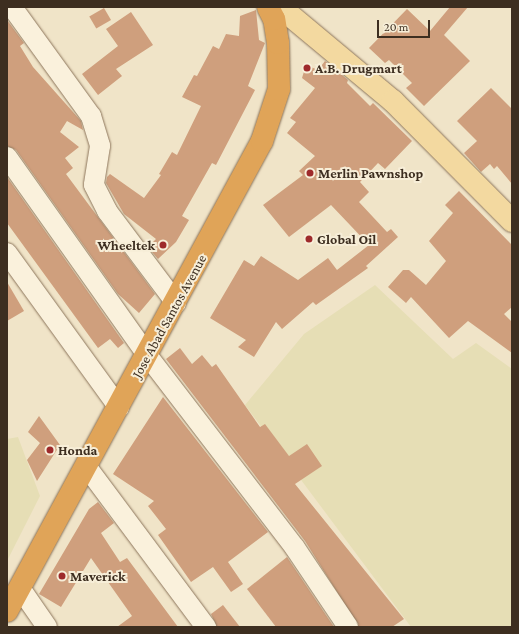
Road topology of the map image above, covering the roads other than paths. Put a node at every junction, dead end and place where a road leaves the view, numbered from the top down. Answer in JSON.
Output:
{"nodes":[{"id":1,"x":12,"y":7,"type":"edge"},
{"id":2,"x":268,"y":7,"type":"edge"},
{"id":3,"x":280,"y":7,"type":"edge"},
{"id":4,"x":7,"y":157,"type":"edge"},
{"id":5,"x":512,"y":221,"type":"edge"},
{"id":6,"x":7,"y":253,"type":"edge"},
{"id":7,"x":176,"y":303,"type":"junction"},
{"id":8,"x":147,"y":355,"type":"junction"},
{"id":9,"x":119,"y":408,"type":"junction"},
{"id":10,"x":86,"y":466,"type":"junction"},
{"id":11,"x":20,"y":588,"type":"junction"},
{"id":12,"x":7,"y":611,"type":"edge"},
{"id":13,"x":47,"y":627,"type":"edge"},
{"id":14,"x":206,"y":627,"type":"edge"},
{"id":15,"x":348,"y":627,"type":"edge"}],
"edges":[{"from":1,"to":7,"type":"street"},
{"from":2,"to":7,"type":"highway","name":"Jose Abad Santos Avenue"},
{"from":3,"to":5,"type":"main road"},
{"from":4,"to":8,"type":"street"},
{"from":6,"to":9,"type":"street"},
{"from":7,"to":8,"type":"highway","name":"Jose Abad Santos Avenue"},
{"from":8,"to":9,"type":"highway","name":"Jose Abad Santos Avenue"},
{"from":8,"to":15,"type":"street"},
{"from":9,"to":10,"type":"highway","name":"Jose Abad Santos Avenue"},
{"from":10,"to":11,"type":"highway","name":"Jose Abad Santos Avenue"},
{"from":10,"to":14,"type":"street"},
{"from":11,"to":12,"type":"highway","name":"Jose Abad Santos Avenue"},
{"from":11,"to":13,"type":"street"}]}
